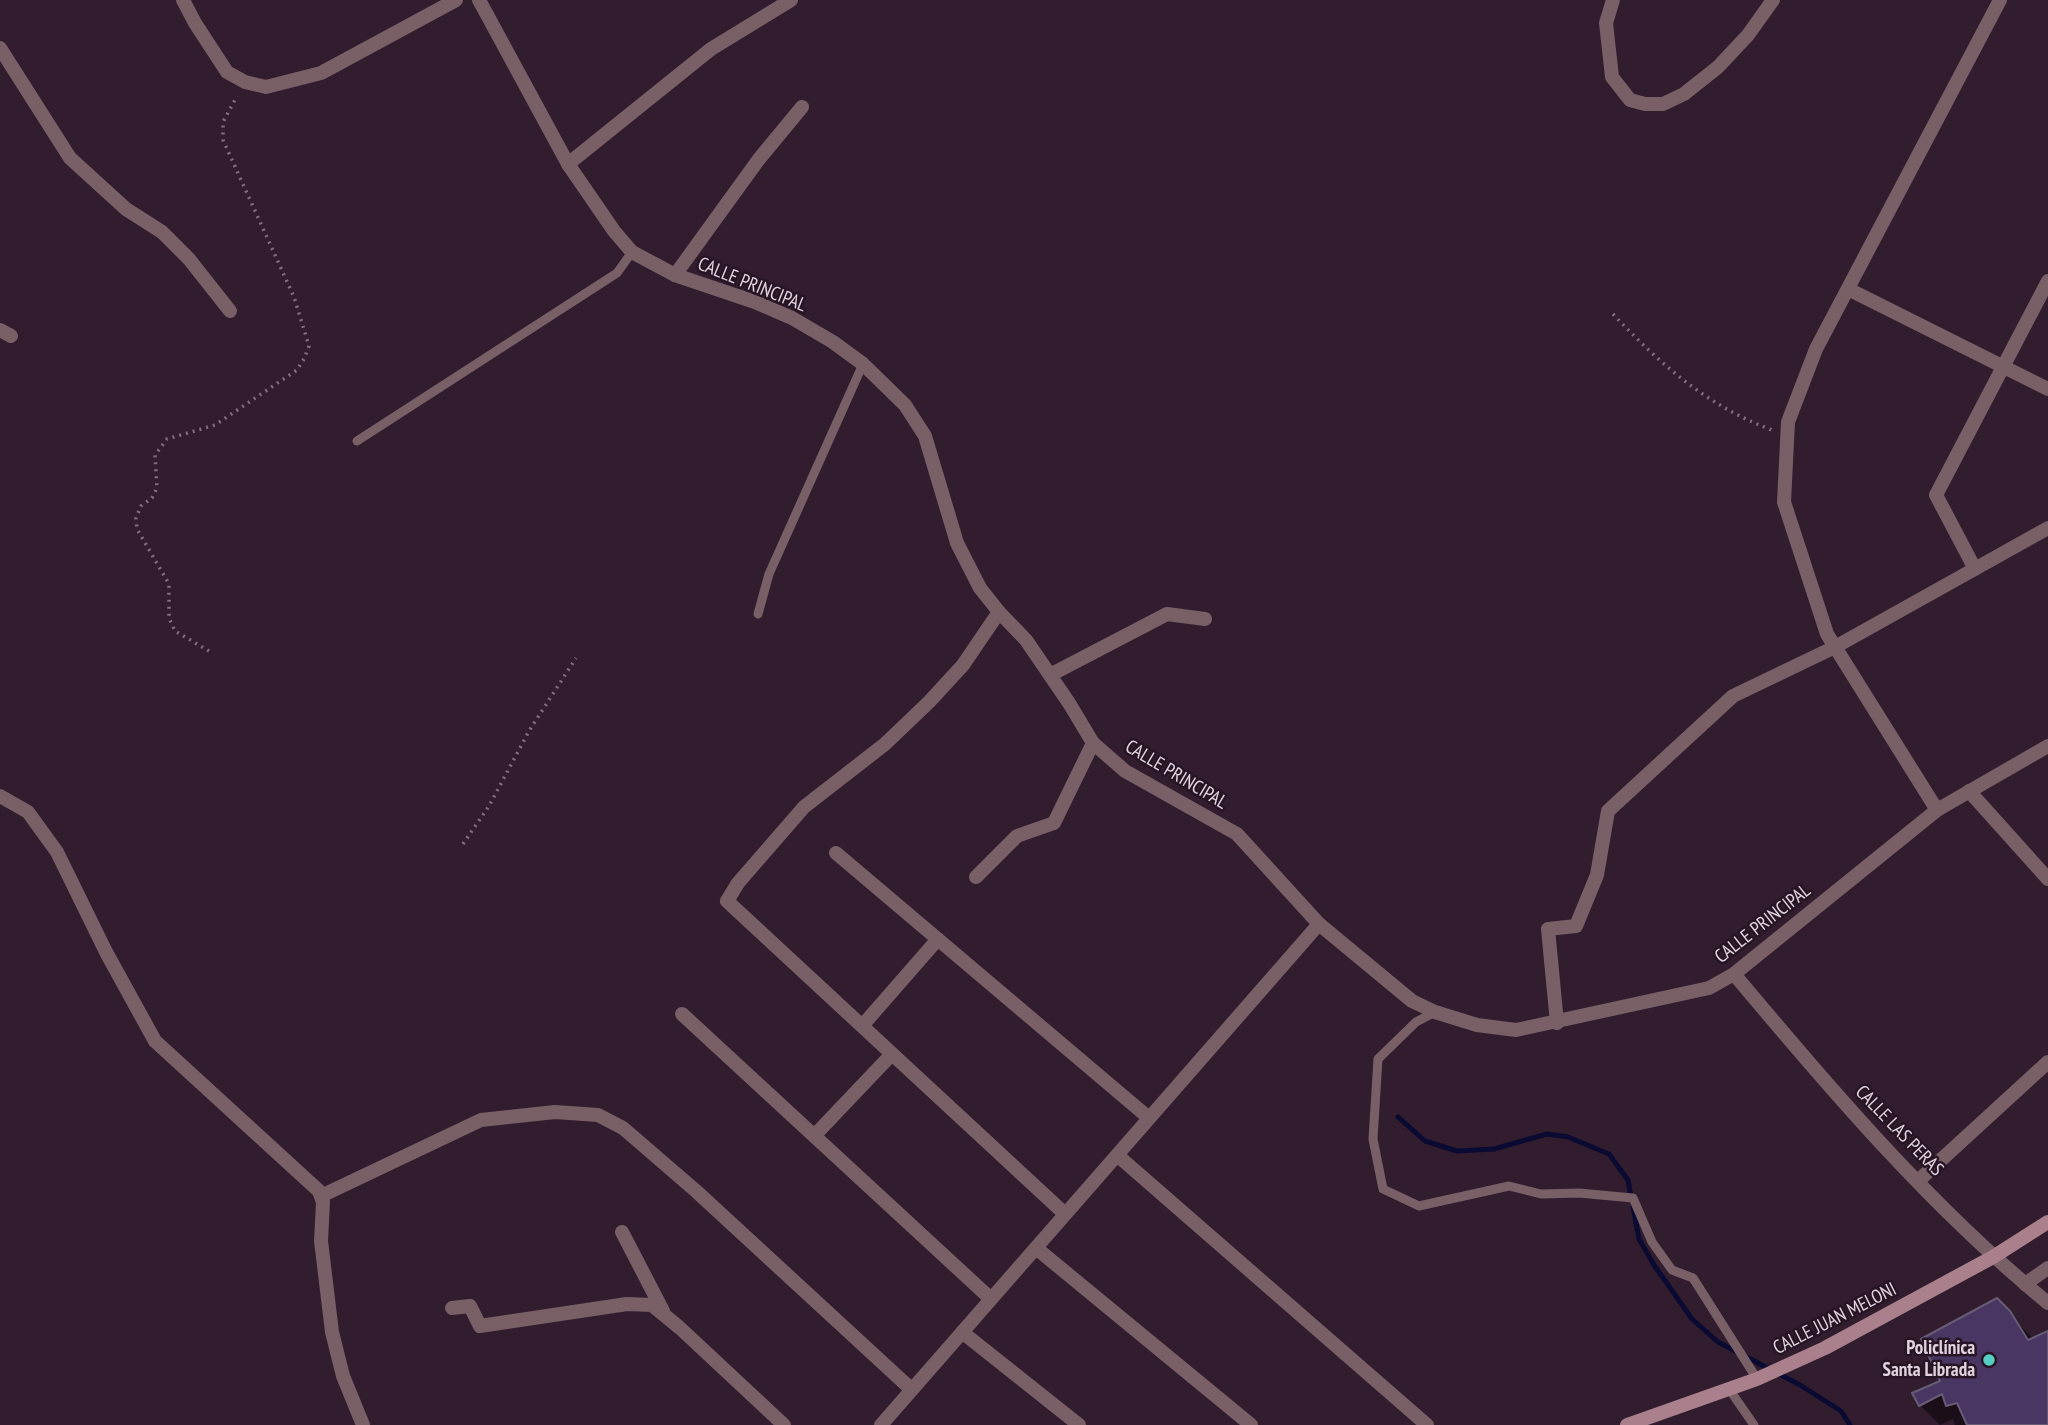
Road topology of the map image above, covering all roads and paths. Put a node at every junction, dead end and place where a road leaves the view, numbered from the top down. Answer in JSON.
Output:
{"nodes":[{"id":1,"x":183,"y":0,"type":"edge"},
{"id":2,"x":456,"y":0,"type":"edge"},
{"id":3,"x":478,"y":0,"type":"edge"},
{"id":4,"x":791,"y":0,"type":"edge"},
{"id":5,"x":1613,"y":0,"type":"edge"},
{"id":6,"x":1773,"y":0,"type":"edge"},
{"id":7,"x":2000,"y":0,"type":"edge"},
{"id":8,"x":0,"y":48,"type":"edge"},
{"id":9,"x":245,"y":82,"type":"junction"},
{"id":10,"x":802,"y":107,"type":"dead end"},
{"id":11,"x":568,"y":164,"type":"junction"},
{"id":12,"x":632,"y":252,"type":"junction"},
{"id":13,"x":675,"y":275,"type":"junction"},
{"id":14,"x":2048,"y":281,"type":"edge"},
{"id":15,"x":1848,"y":289,"type":"junction"},
{"id":16,"x":230,"y":311,"type":"dead end"},
{"id":17,"x":1613,"y":314,"type":"dead end"},
{"id":18,"x":863,"y":364,"type":"junction"},
{"id":19,"x":2003,"y":367,"type":"junction"},
{"id":20,"x":2048,"y":390,"type":"edge"},
{"id":21,"x":1787,"y":435,"type":"junction"},
{"id":22,"x":356,"y":441,"type":"dead end"},
{"id":23,"x":2048,"y":528,"type":"edge"},
{"id":24,"x":1975,"y":569,"type":"junction"},
{"id":25,"x":999,"y":612,"type":"junction"},
{"id":26,"x":758,"y":614,"type":"dead end"},
{"id":27,"x":1205,"y":619,"type":"dead end"},
{"id":28,"x":1835,"y":647,"type":"junction"},
{"id":29,"x":209,"y":651,"type":"dead end"},
{"id":30,"x":576,"y":658,"type":"dead end"},
{"id":31,"x":1050,"y":675,"type":"junction"},
{"id":32,"x":1093,"y":743,"type":"junction"},
{"id":33,"x":2048,"y":746,"type":"edge"},
{"id":34,"x":1969,"y":791,"type":"junction"},
{"id":35,"x":0,"y":796,"type":"edge"},
{"id":36,"x":1937,"y":810,"type":"junction"},
{"id":37,"x":463,"y":844,"type":"dead end"},
{"id":38,"x":836,"y":853,"type":"dead end"},
{"id":39,"x":976,"y":877,"type":"dead end"},
{"id":40,"x":2048,"y":879,"type":"edge"},
{"id":41,"x":1320,"y":924,"type":"junction"},
{"id":42,"x":938,"y":939,"type":"junction"},
{"id":43,"x":1734,"y":974,"type":"junction"},
{"id":44,"x":1435,"y":1012,"type":"junction"},
{"id":45,"x":682,"y":1014,"type":"dead end"},
{"id":46,"x":1557,"y":1023,"type":"junction"},
{"id":47,"x":862,"y":1026,"type":"junction"},
{"id":48,"x":892,"y":1054,"type":"junction"},
{"id":49,"x":2048,"y":1062,"type":"edge"},
{"id":50,"x":1149,"y":1118,"type":"junction"},
{"id":51,"x":814,"y":1136,"type":"junction"},
{"id":52,"x":1117,"y":1155,"type":"junction"},
{"id":53,"x":1918,"y":1181,"type":"junction"},
{"id":54,"x":321,"y":1196,"type":"junction"},
{"id":55,"x":1065,"y":1214,"type":"junction"},
{"id":56,"x":2048,"y":1222,"type":"edge"},
{"id":57,"x":622,"y":1232,"type":"dead end"},
{"id":58,"x":1036,"y":1248,"type":"junction"},
{"id":59,"x":1993,"y":1257,"type":"junction"},
{"id":60,"x":2048,"y":1268,"type":"edge"},
{"id":61,"x":2025,"y":1284,"type":"junction"},
{"id":62,"x":991,"y":1299,"type":"junction"},
{"id":63,"x":2048,"y":1303,"type":"edge"},
{"id":64,"x":452,"y":1308,"type":"dead end"},
{"id":65,"x":665,"y":1316,"type":"junction"},
{"id":66,"x":962,"y":1332,"type":"junction"},
{"id":67,"x":1759,"y":1378,"type":"junction"},
{"id":68,"x":1729,"y":1389,"type":"junction"},
{"id":69,"x":911,"y":1390,"type":"junction"},
{"id":70,"x":887,"y":1423,"type":"edge"},
{"id":71,"x":363,"y":1425,"type":"edge"},
{"id":72,"x":783,"y":1425,"type":"edge"},
{"id":73,"x":1079,"y":1425,"type":"edge"},
{"id":74,"x":1251,"y":1425,"type":"edge"},
{"id":75,"x":1427,"y":1425,"type":"edge"},
{"id":76,"x":1627,"y":1425,"type":"edge"},
{"id":77,"x":1754,"y":1425,"type":"edge"}],
"edges":[{"from":1,"to":9,"type":"street"},
{"from":2,"to":9,"type":"street"},
{"from":3,"to":11,"type":"street","name":"CALLE PRINCIPAL"},
{"from":4,"to":11,"type":"street"},
{"from":5,"to":6,"type":"street"},
{"from":7,"to":15,"type":"street"},
{"from":8,"to":16,"type":"street"},
{"from":9,"to":29,"type":"path"},
{"from":10,"to":13,"type":"street"},
{"from":11,"to":12,"type":"street","name":"CALLE PRINCIPAL"},
{"from":12,"to":13,"type":"street","name":"CALLE PRINCIPAL"},
{"from":12,"to":22,"type":"lane"},
{"from":13,"to":18,"type":"street","name":"CALLE PRINCIPAL"},
{"from":14,"to":19,"type":"street"},
{"from":15,"to":19,"type":"street"},
{"from":15,"to":21,"type":"street"},
{"from":17,"to":21,"type":"path"},
{"from":18,"to":25,"type":"street","name":"CALLE PRINCIPAL"},
{"from":18,"to":26,"type":"lane"},
{"from":19,"to":20,"type":"street"},
{"from":19,"to":24,"type":"street"},
{"from":21,"to":28,"type":"street"},
{"from":23,"to":24,"type":"street"},
{"from":24,"to":28,"type":"street"},
{"from":25,"to":31,"type":"street","name":"CALLE PRINCIPAL"},
{"from":25,"to":47,"type":"street"},
{"from":27,"to":31,"type":"street"},
{"from":28,"to":36,"type":"street"},
{"from":28,"to":46,"type":"street"},
{"from":30,"to":37,"type":"path"},
{"from":31,"to":32,"type":"street","name":"CALLE PRINCIPAL"},
{"from":32,"to":39,"type":"street"},
{"from":32,"to":41,"type":"street","name":"CALLE PRINCIPAL"},
{"from":33,"to":34,"type":"street","name":"CALLE PRINCIPAL"},
{"from":34,"to":36,"type":"street","name":"CALLE PRINCIPAL"},
{"from":34,"to":40,"type":"street"},
{"from":35,"to":54,"type":"street"},
{"from":36,"to":43,"type":"street","name":"CALLE PRINCIPAL"},
{"from":38,"to":42,"type":"street"},
{"from":41,"to":44,"type":"street","name":"CALLE PRINCIPAL"},
{"from":41,"to":50,"type":"street"},
{"from":42,"to":47,"type":"street"},
{"from":42,"to":50,"type":"street"},
{"from":43,"to":46,"type":"street","name":"CALLE PRINCIPAL"},
{"from":43,"to":53,"type":"street","name":"CALLE LAS PERAS"},
{"from":44,"to":46,"type":"street","name":"CALLE PRINCIPAL"},
{"from":44,"to":67,"type":"lane"},
{"from":45,"to":51,"type":"street"},
{"from":47,"to":48,"type":"street"},
{"from":48,"to":51,"type":"street"},
{"from":48,"to":55,"type":"street"},
{"from":49,"to":53,"type":"street"},
{"from":50,"to":52,"type":"street"},
{"from":51,"to":62,"type":"street"},
{"from":52,"to":55,"type":"street"},
{"from":52,"to":75,"type":"street"},
{"from":53,"to":59,"type":"street","name":"CALLE LAS PERAS"},
{"from":54,"to":69,"type":"street"},
{"from":54,"to":71,"type":"street"},
{"from":55,"to":58,"type":"street"},
{"from":56,"to":59,"type":"main road","name":"CALLE JUAN MELONI"},
{"from":57,"to":65,"type":"street"},
{"from":58,"to":62,"type":"street"},
{"from":58,"to":74,"type":"street"},
{"from":59,"to":61,"type":"street","name":"CALLE LAS PERAS"},
{"from":59,"to":67,"type":"main road","name":"CALLE JUAN MELONI"},
{"from":60,"to":61,"type":"street"},
{"from":61,"to":63,"type":"street","name":"CALLE LAS PERAS"},
{"from":62,"to":66,"type":"street"},
{"from":64,"to":65,"type":"street"},
{"from":65,"to":72,"type":"street"},
{"from":66,"to":69,"type":"street"},
{"from":66,"to":73,"type":"street"},
{"from":67,"to":68,"type":"main road","name":"CALLE JUAN MELONI"},
{"from":68,"to":76,"type":"main road","name":"CALLE JUAN MELONI"},
{"from":68,"to":77,"type":"lane"},
{"from":69,"to":70,"type":"street"}]}
